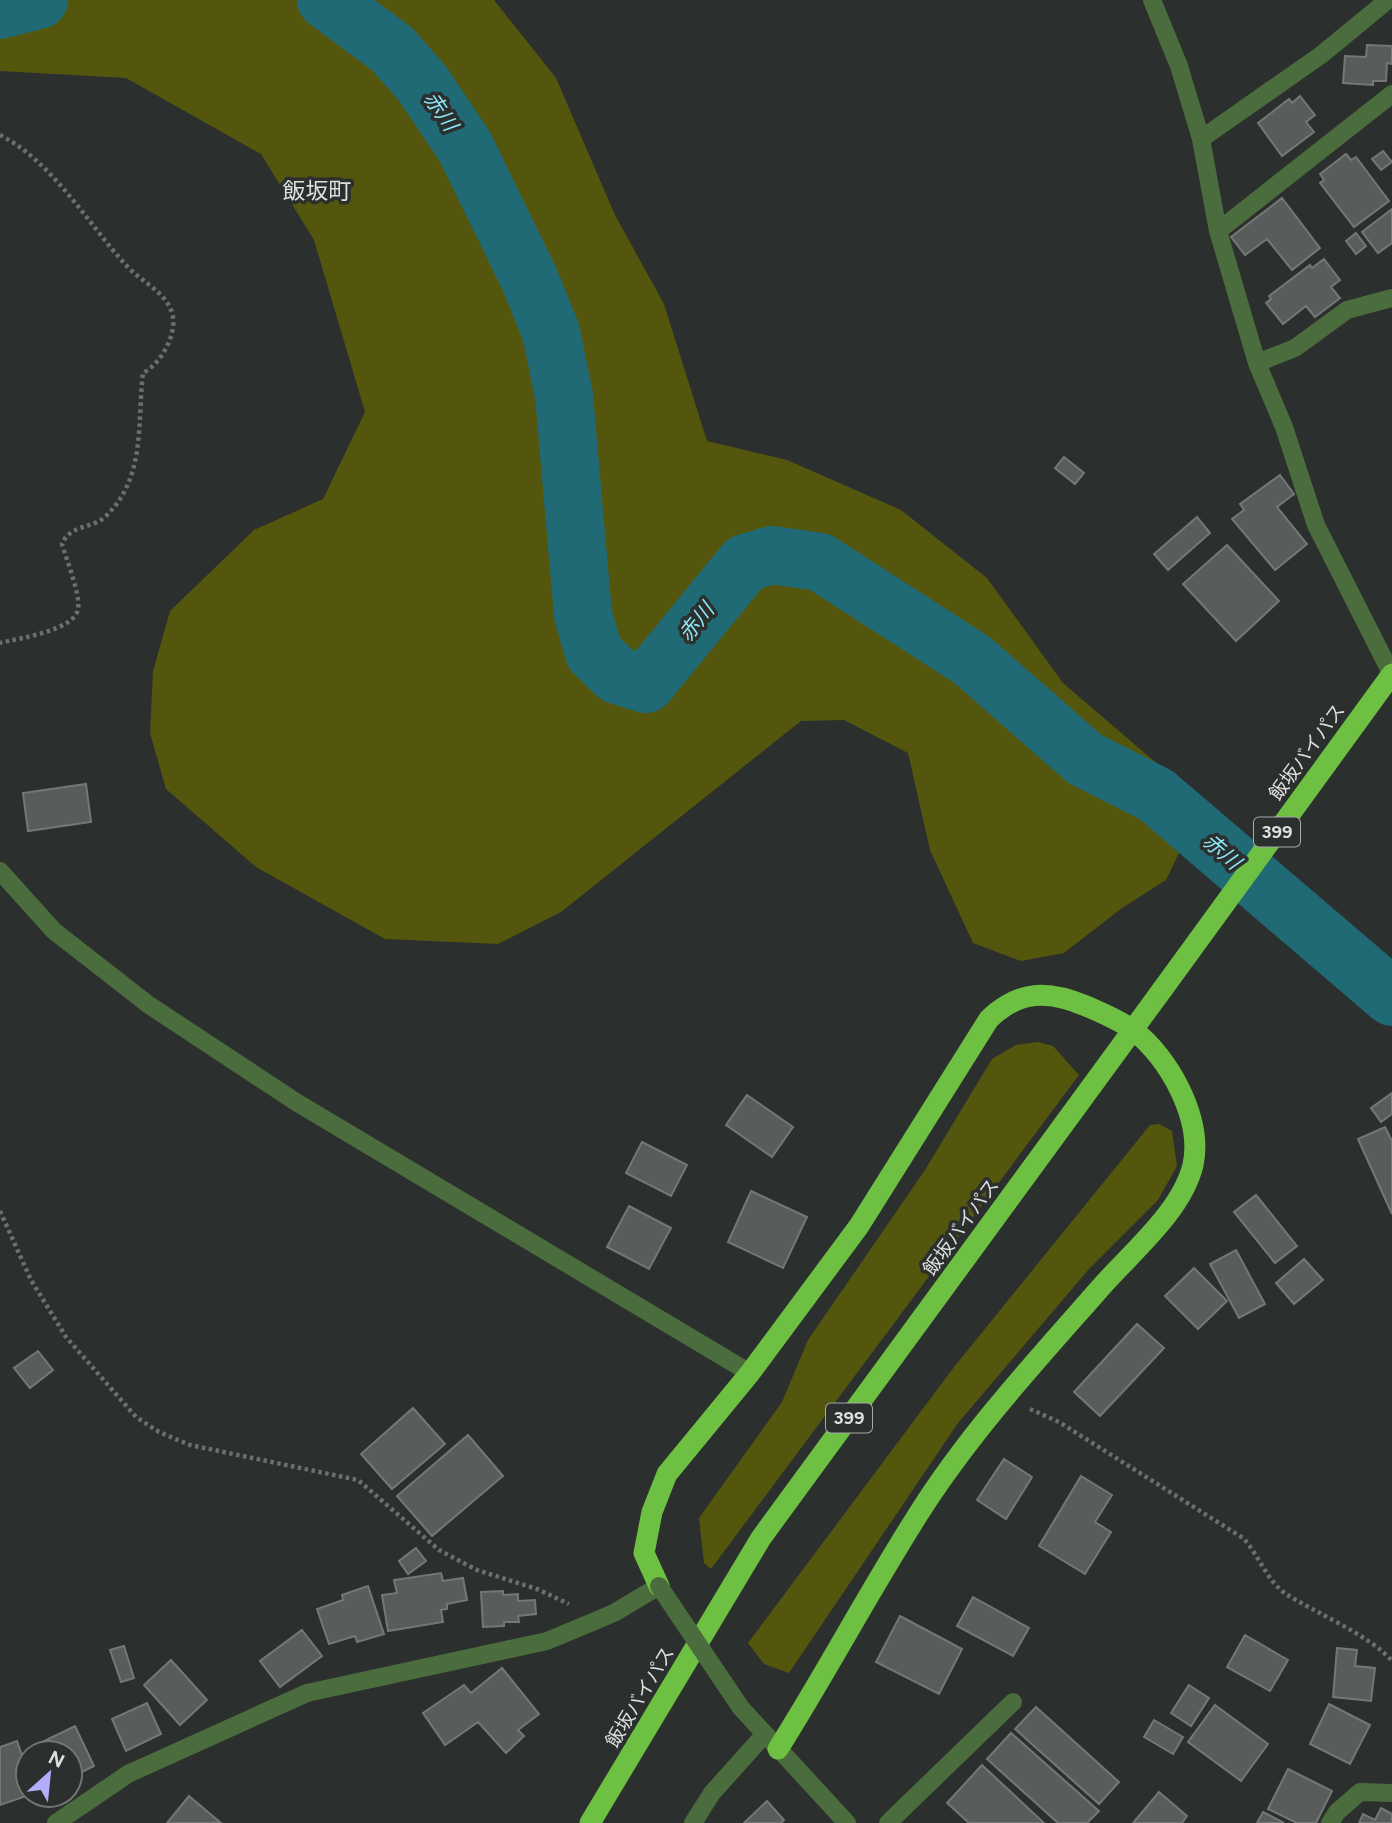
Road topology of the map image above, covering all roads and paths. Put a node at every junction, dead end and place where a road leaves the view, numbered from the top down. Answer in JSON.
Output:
{"nodes":[{"id":1,"x":1152,"y":0,"type":"edge"},
{"id":2,"x":1388,"y":0,"type":"edge"},
{"id":3,"x":1392,"y":94,"type":"edge"},
{"id":4,"x":0,"y":135,"type":"edge"},
{"id":5,"x":1201,"y":139,"type":"junction"},
{"id":6,"x":1219,"y":231,"type":"junction"},
{"id":7,"x":1392,"y":298,"type":"edge"},
{"id":8,"x":1257,"y":363,"type":"junction"},
{"id":9,"x":0,"y":643,"type":"edge"},
{"id":10,"x":1392,"y":674,"type":"edge"},
{"id":11,"x":0,"y":871,"type":"edge"},
{"id":12,"x":1133,"y":1030,"type":"junction"},
{"id":13,"x":0,"y":1211,"type":"edge"},
{"id":14,"x":750,"y":1373,"type":"junction"},
{"id":15,"x":1003,"y":1398,"type":"junction"},
{"id":16,"x":659,"y":1586,"type":"junction"},
{"id":17,"x":593,"y":1622,"type":"junction"},
{"id":18,"x":1392,"y":1661,"type":"edge"},
{"id":19,"x":1013,"y":1702,"type":"dead end"},
{"id":20,"x":772,"y":1741,"type":"junction"},
{"id":21,"x":1392,"y":1793,"type":"edge"},
{"id":22,"x":56,"y":1823,"type":"edge"},
{"id":23,"x":590,"y":1823,"type":"edge"},
{"id":24,"x":693,"y":1823,"type":"edge"},
{"id":25,"x":847,"y":1823,"type":"edge"},
{"id":26,"x":888,"y":1823,"type":"edge"},
{"id":27,"x":1330,"y":1823,"type":"edge"}],
"edges":[{"from":1,"to":5,"type":"street"},
{"from":2,"to":5,"type":"street"},
{"from":3,"to":6,"type":"street"},
{"from":4,"to":9,"type":"path"},
{"from":5,"to":6,"type":"street"},
{"from":6,"to":8,"type":"street"},
{"from":7,"to":8,"type":"street"},
{"from":8,"to":10,"type":"street"},
{"from":10,"to":12,"type":"highway","name":"飯坂バイパス","number":"399","bridge":true},
{"from":11,"to":14,"type":"street"},
{"from":12,"to":14,"type":"highway"},
{"from":12,"to":15,"type":"highway"},
{"from":12,"to":23,"type":"highway","name":"飯坂バイパス","number":"399"},
{"from":13,"to":17,"type":"path"},
{"from":14,"to":16,"type":"highway"},
{"from":15,"to":18,"type":"path"},
{"from":15,"to":20,"type":"highway"},
{"from":16,"to":17,"type":"street"},
{"from":16,"to":20,"type":"street","bridge":true},
{"from":17,"to":22,"type":"street"},
{"from":19,"to":26,"type":"street"},
{"from":20,"to":24,"type":"street"},
{"from":20,"to":25,"type":"street"},
{"from":21,"to":27,"type":"street"}]}
